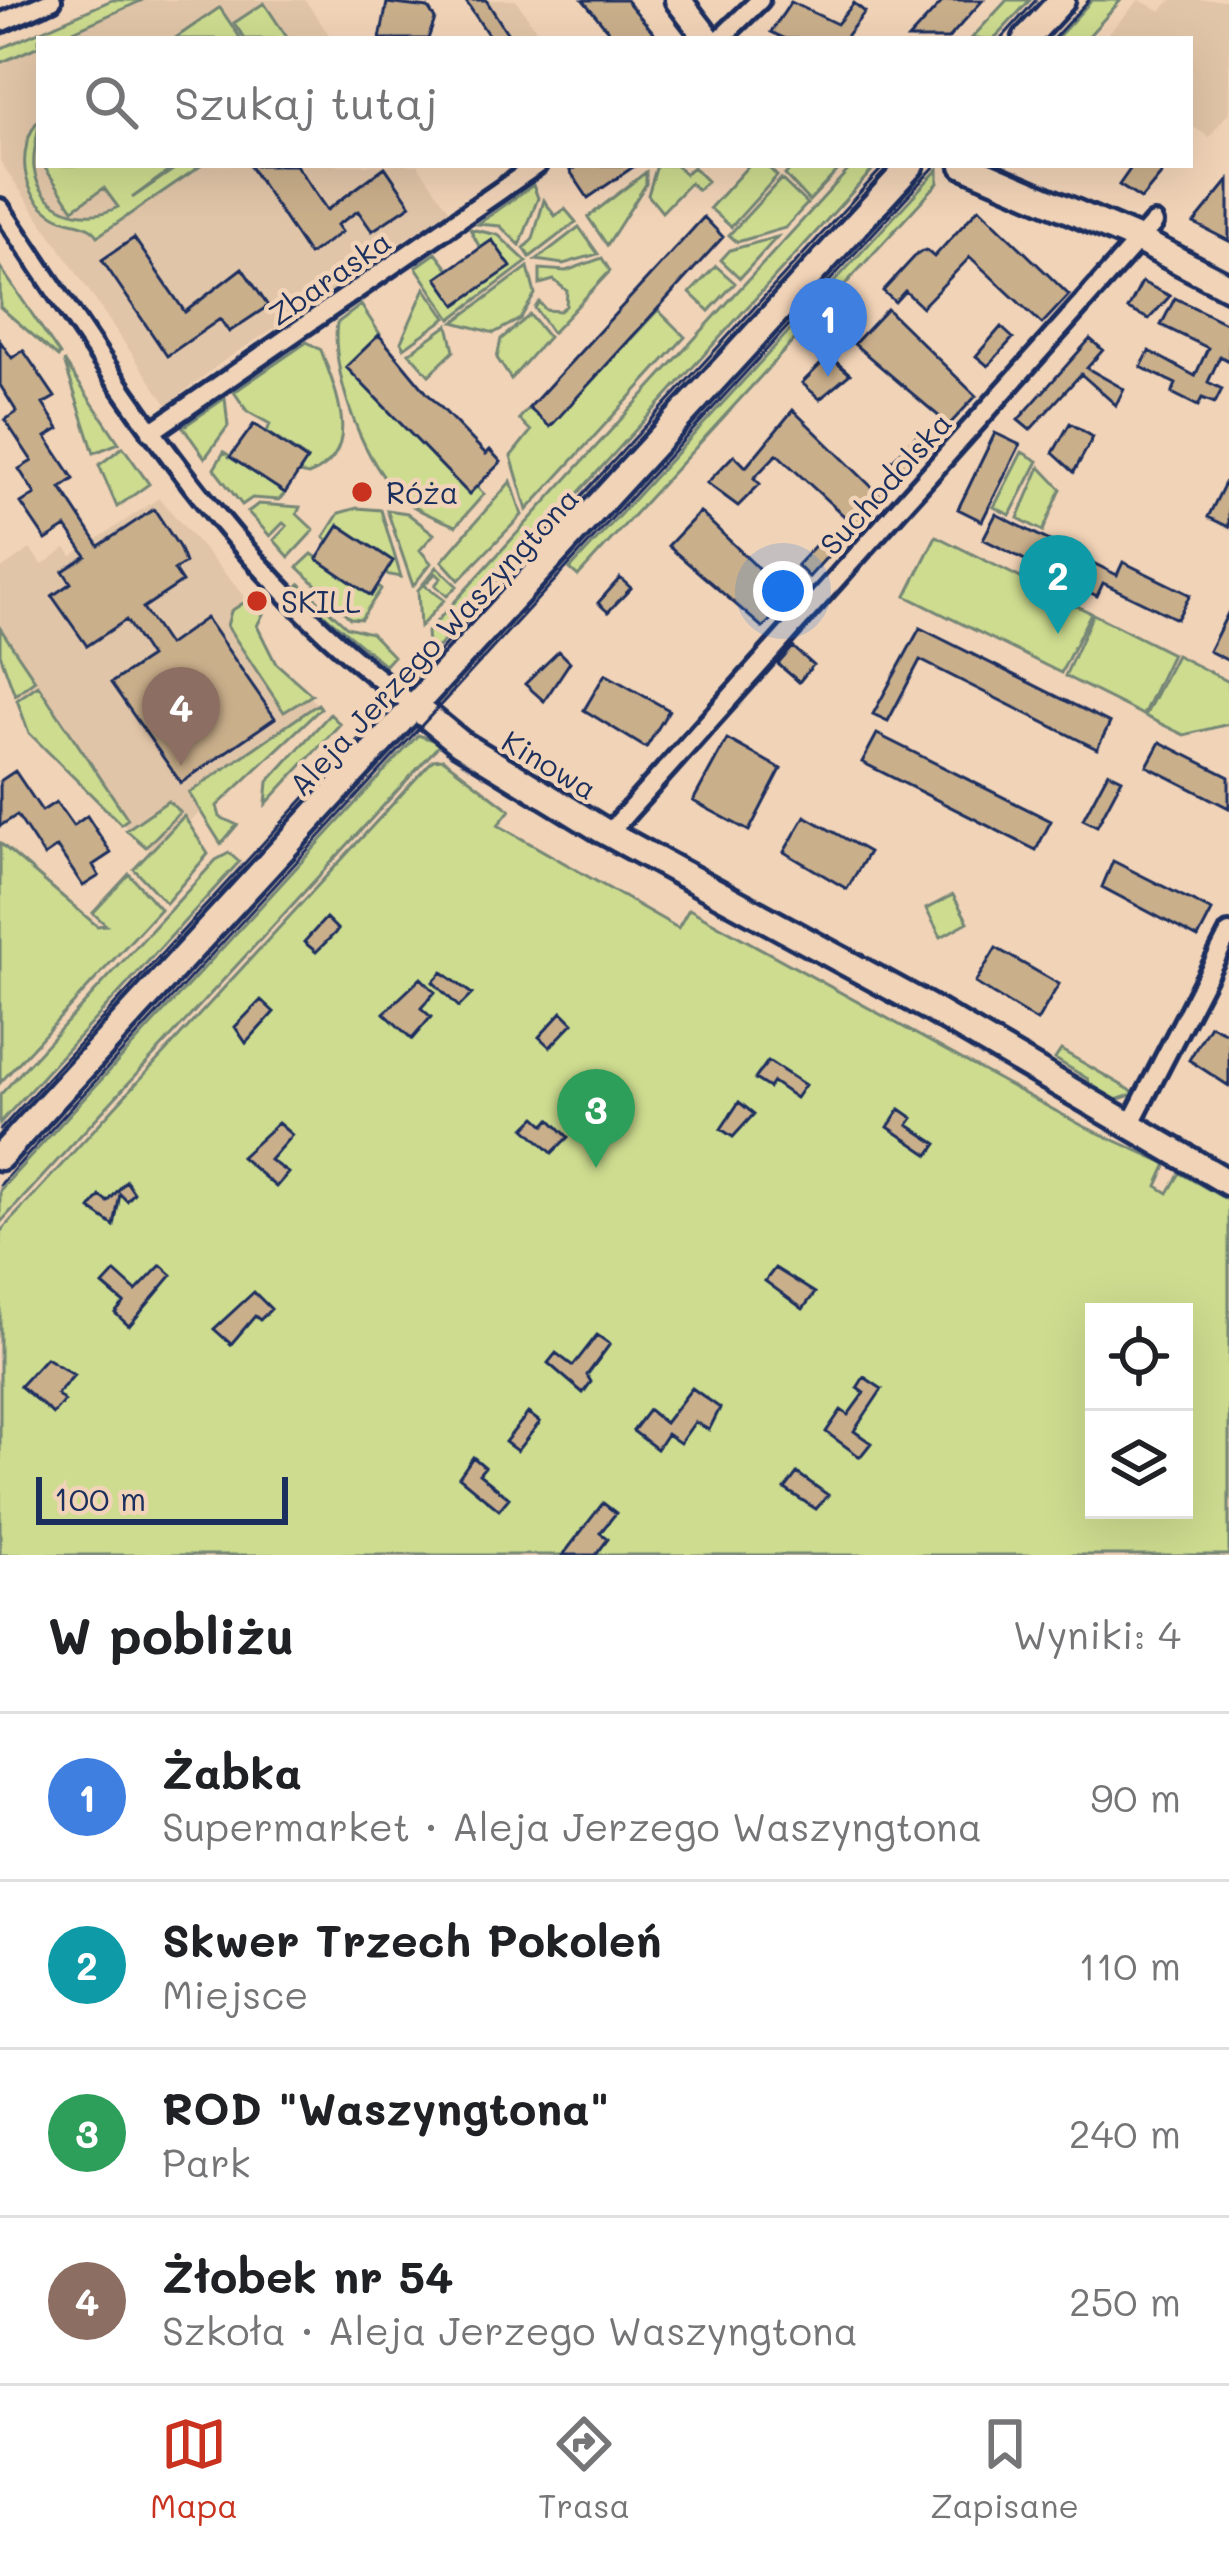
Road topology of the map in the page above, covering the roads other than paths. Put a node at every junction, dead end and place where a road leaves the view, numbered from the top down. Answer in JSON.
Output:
{"nodes":[{"id":1,"x":52,"y":0,"type":"edge"},
{"id":2,"x":678,"y":0,"type":"edge"},
{"id":3,"x":760,"y":0,"type":"edge"},
{"id":4,"x":1062,"y":0,"type":"edge"},
{"id":5,"x":0,"y":23,"type":"edge"},
{"id":6,"x":707,"y":36,"type":"edge"},
{"id":7,"x":723,"y":36,"type":"edge"},
{"id":8,"x":1030,"y":36,"type":"edge"},
{"id":9,"x":533,"y":168,"type":"edge"},
{"id":10,"x":908,"y":168,"type":"edge"},
{"id":11,"x":972,"y":168,"type":"edge"},
{"id":12,"x":0,"y":208,"type":"edge"},
{"id":13,"x":1147,"y":231,"type":"junction"},
{"id":14,"x":1229,"y":287,"type":"edge"},
{"id":15,"x":151,"y":432,"type":"junction"},
{"id":16,"x":415,"y":706,"type":"junction"},
{"id":17,"x":608,"y":834,"type":"junction"},
{"id":18,"x":1229,"y":933,"type":"edge"},
{"id":19,"x":1131,"y":1123,"type":"junction"},
{"id":20,"x":0,"y":1157,"type":"edge"},
{"id":21,"x":1229,"y":1183,"type":"edge"}],
"edges":[{"from":1,"to":5,"type":"street"},
{"from":2,"to":6,"type":"main road"},
{"from":3,"to":7,"type":"street"},
{"from":4,"to":8,"type":"main road"},
{"from":9,"to":15,"type":"street","name":"Zbaraska"},
{"from":10,"to":16,"type":"main road","name":"Aleja Jerzego Waszyngtona"},
{"from":11,"to":13,"type":"main road"},
{"from":12,"to":15,"type":"street","name":"Kinowa"},
{"from":13,"to":14,"type":"main road"},
{"from":13,"to":17,"type":"street","name":"Suchodolska"},
{"from":15,"to":16,"type":"street","name":"Kinowa"},
{"from":16,"to":17,"type":"main road","name":"Kinowa"},
{"from":16,"to":20,"type":"main road","name":"Aleja Jerzego Waszyngtona"},
{"from":17,"to":19,"type":"main road","name":"Kinowa"},
{"from":18,"to":19,"type":"street"},
{"from":19,"to":21,"type":"main road","name":"Kinowa"}]}
